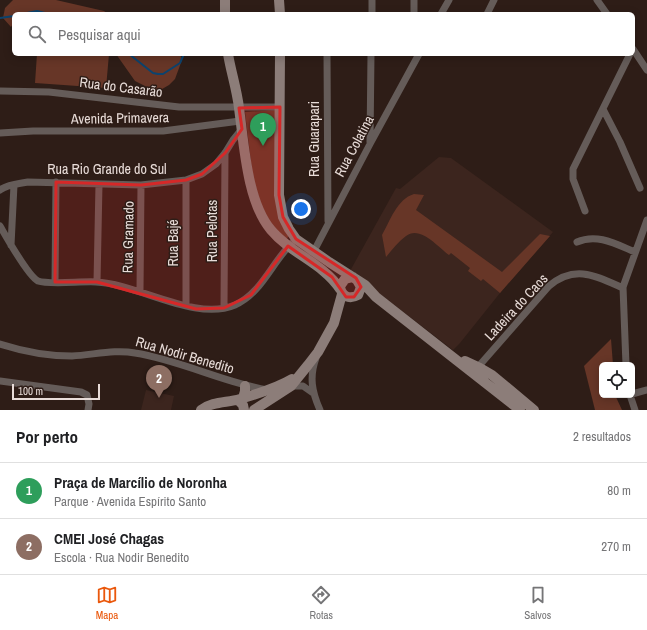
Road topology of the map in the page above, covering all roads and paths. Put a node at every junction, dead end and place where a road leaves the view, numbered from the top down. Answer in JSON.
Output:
{"nodes":[{"id":1,"x":225,"y":0,"type":"edge"},
{"id":2,"x":279,"y":0,"type":"edge"},
{"id":3,"x":372,"y":0,"type":"edge"},
{"id":4,"x":414,"y":0,"type":"edge"},
{"id":5,"x":449,"y":0,"type":"edge"},
{"id":6,"x":494,"y":0,"type":"edge"},
{"id":7,"x":597,"y":0,"type":"edge"},
{"id":8,"x":225,"y":12,"type":"edge"},
{"id":9,"x":280,"y":12,"type":"edge"},
{"id":10,"x":372,"y":12,"type":"edge"},
{"id":11,"x":414,"y":12,"type":"edge"},
{"id":12,"x":442,"y":12,"type":"edge"},
{"id":13,"x":488,"y":12,"type":"edge"},
{"id":14,"x":606,"y":12,"type":"edge"},
{"id":15,"x":635,"y":52,"type":"edge"},
{"id":16,"x":228,"y":56,"type":"edge"},
{"id":17,"x":280,"y":56,"type":"edge"},
{"id":18,"x":327,"y":56,"type":"edge"},
{"id":19,"x":371,"y":56,"type":"edge"},
{"id":20,"x":414,"y":56,"type":"edge"},
{"id":21,"x":418,"y":56,"type":"edge"},
{"id":22,"x":629,"y":56,"type":"edge"},
{"id":23,"x":414,"y":63,"type":"junction"},
{"id":24,"x":647,"y":70,"type":"edge"},
{"id":25,"x":0,"y":92,"type":"edge"},
{"id":26,"x":280,"y":107,"type":"junction"},
{"id":27,"x":239,"y":108,"type":"junction"},
{"id":28,"x":603,"y":109,"type":"junction"},
{"id":29,"x":241,"y":125,"type":"junction"},
{"id":30,"x":0,"y":133,"type":"edge"},
{"id":31,"x":370,"y":144,"type":"junction"},
{"id":32,"x":225,"y":153,"type":"junction"},
{"id":33,"x":186,"y":180,"type":"junction"},
{"id":34,"x":56,"y":182,"type":"junction"},
{"id":35,"x":14,"y":184,"type":"junction"},
{"id":36,"x":99,"y":184,"type":"junction"},
{"id":37,"x":142,"y":184,"type":"junction"},
{"id":38,"x":640,"y":188,"type":"dead end"},
{"id":39,"x":0,"y":190,"type":"edge"},
{"id":40,"x":585,"y":211,"type":"dead end"},
{"id":41,"x":647,"y":220,"type":"edge"},
{"id":42,"x":328,"y":223,"type":"junction"},
{"id":43,"x":0,"y":226,"type":"edge"},
{"id":44,"x":577,"y":242,"type":"dead end"},
{"id":45,"x":290,"y":243,"type":"junction"},
{"id":46,"x":11,"y":245,"type":"junction"},
{"id":47,"x":314,"y":251,"type":"junction"},
{"id":48,"x":635,"y":252,"type":"junction"},
{"id":49,"x":355,"y":279,"type":"junction"},
{"id":50,"x":55,"y":282,"type":"junction"},
{"id":51,"x":97,"y":282,"type":"junction"},
{"id":52,"x":623,"y":288,"type":"junction"},
{"id":53,"x":140,"y":291,"type":"junction"},
{"id":54,"x":341,"y":292,"type":"junction"},
{"id":55,"x":373,"y":294,"type":"junction"},
{"id":56,"x":356,"y":296,"type":"junction"},
{"id":57,"x":186,"y":306,"type":"junction"},
{"id":58,"x":224,"y":308,"type":"junction"},
{"id":59,"x":334,"y":322,"type":"junction"},
{"id":60,"x":0,"y":344,"type":"edge"},
{"id":61,"x":443,"y":348,"type":"junction"},
{"id":62,"x":318,"y":352,"type":"junction"},
{"id":63,"x":626,"y":362,"type":"edge"},
{"id":64,"x":478,"y":367,"type":"junction"},
{"id":65,"x":299,"y":375,"type":"junction"},
{"id":66,"x":0,"y":382,"type":"edge"},
{"id":67,"x":245,"y":386,"type":"junction"},
{"id":68,"x":291,"y":386,"type":"junction"},
{"id":69,"x":267,"y":390,"type":"junction"},
{"id":70,"x":647,"y":390,"type":"edge"},
{"id":71,"x":313,"y":393,"type":"junction"},
{"id":72,"x":635,"y":393,"type":"edge"},
{"id":73,"x":632,"y":398,"type":"edge"},
{"id":74,"x":240,"y":399,"type":"junction"},
{"id":75,"x":88,"y":410,"type":"edge"},
{"id":76,"x":201,"y":410,"type":"edge"},
{"id":77,"x":244,"y":410,"type":"edge"},
{"id":78,"x":254,"y":410,"type":"edge"},
{"id":79,"x":320,"y":410,"type":"edge"},
{"id":80,"x":520,"y":410,"type":"edge"},
{"id":81,"x":534,"y":410,"type":"edge"},
{"id":82,"x":635,"y":410,"type":"edge"}],
"edges":[{"from":1,"to":8,"type":"street"},
{"from":2,"to":9,"type":"street"},
{"from":3,"to":10,"type":"street"},
{"from":4,"to":11,"type":"street"},
{"from":5,"to":12,"type":"street"},
{"from":6,"to":13,"type":"street"},
{"from":7,"to":14,"type":"street"},
{"from":15,"to":24,"type":"street"},
{"from":16,"to":27,"type":"street"},
{"from":17,"to":26,"type":"street"},
{"from":18,"to":42,"type":"street","name":"Rua Guarapari"},
{"from":19,"to":31,"type":"street"},
{"from":20,"to":23,"type":"street"},
{"from":21,"to":23,"type":"street","name":"Rua Colatina"},
{"from":22,"to":28,"type":"street"},
{"from":23,"to":31,"type":"street","name":"Rua Colatina"},
{"from":25,"to":27,"type":"street","name":"Rua do Casarão"},
{"from":26,"to":27,"type":"street","name":"Rua do Casarão"},
{"from":26,"to":45,"type":"street"},
{"from":27,"to":29,"type":"street"},
{"from":28,"to":38,"type":"street"},
{"from":28,"to":40,"type":"street"},
{"from":29,"to":30,"type":"street","name":"Avenida Primavera"},
{"from":29,"to":32,"type":"street","name":"Rua Rio Grande do Sul"},
{"from":29,"to":45,"type":"street"},
{"from":31,"to":42,"type":"street","name":"Rua Colatina"},
{"from":32,"to":33,"type":"street","name":"Rua Rio Grande do Sul"},
{"from":32,"to":58,"type":"street","name":"Rua Pelotas"},
{"from":33,"to":37,"type":"street","name":"Rua Rio Grande do Sul"},
{"from":33,"to":57,"type":"street","name":"Rua Bajé"},
{"from":34,"to":35,"type":"street","name":"Rua Rio Grande do Sul"},
{"from":34,"to":36,"type":"street","name":"Rua Rio Grande do Sul"},
{"from":34,"to":50,"type":"street"},
{"from":35,"to":39,"type":"street","name":"Rua Rio Grande do Sul"},
{"from":35,"to":46,"type":"street"},
{"from":36,"to":37,"type":"street","name":"Rua Rio Grande do Sul"},
{"from":36,"to":51,"type":"street"},
{"from":37,"to":53,"type":"street","name":"Rua Gramado"},
{"from":41,"to":48,"type":"street"},
{"from":42,"to":47,"type":"street","name":"Rua Colatina"},
{"from":43,"to":46,"type":"street"},
{"from":44,"to":48,"type":"street"},
{"from":45,"to":47,"type":"street"},
{"from":45,"to":54,"type":"street"},
{"from":45,"to":58,"type":"street"},
{"from":46,"to":50,"type":"street"},
{"from":47,"to":49,"type":"street"},
{"from":48,"to":52,"type":"street"},
{"from":49,"to":54,"type":"street"},
{"from":49,"to":55,"type":"street"},
{"from":49,"to":56,"type":"street"},
{"from":50,"to":51,"type":"street"},
{"from":51,"to":53,"type":"street"},
{"from":52,"to":63,"type":"street"},
{"from":52,"to":64,"type":"street","name":"Ladeira do Caos"},
{"from":53,"to":57,"type":"street"},
{"from":54,"to":56,"type":"street"},
{"from":54,"to":59,"type":"street"},
{"from":55,"to":56,"type":"street"},
{"from":55,"to":61,"type":"street"},
{"from":56,"to":59,"type":"street"},
{"from":57,"to":58,"type":"street"},
{"from":59,"to":62,"type":"street"},
{"from":60,"to":67,"type":"street","name":"Rua Nodir Benedito"},
{"from":61,"to":64,"type":"street"},
{"from":61,"to":80,"type":"street"},
{"from":62,"to":65,"type":"street"},
{"from":62,"to":71,"type":"street"},
{"from":64,"to":81,"type":"street"},
{"from":65,"to":68,"type":"street"},
{"from":65,"to":69,"type":"street"},
{"from":66,"to":75,"type":"street"},
{"from":67,"to":69,"type":"street","name":"Rua Nodir Benedito"},
{"from":67,"to":74,"type":"street"},
{"from":68,"to":71,"type":"street"},
{"from":68,"to":78,"type":"street"},
{"from":69,"to":74,"type":"street"},
{"from":70,"to":72,"type":"street"},
{"from":71,"to":79,"type":"street"},
{"from":73,"to":82,"type":"street"},
{"from":74,"to":76,"type":"street"},
{"from":74,"to":77,"type":"street"}]}
